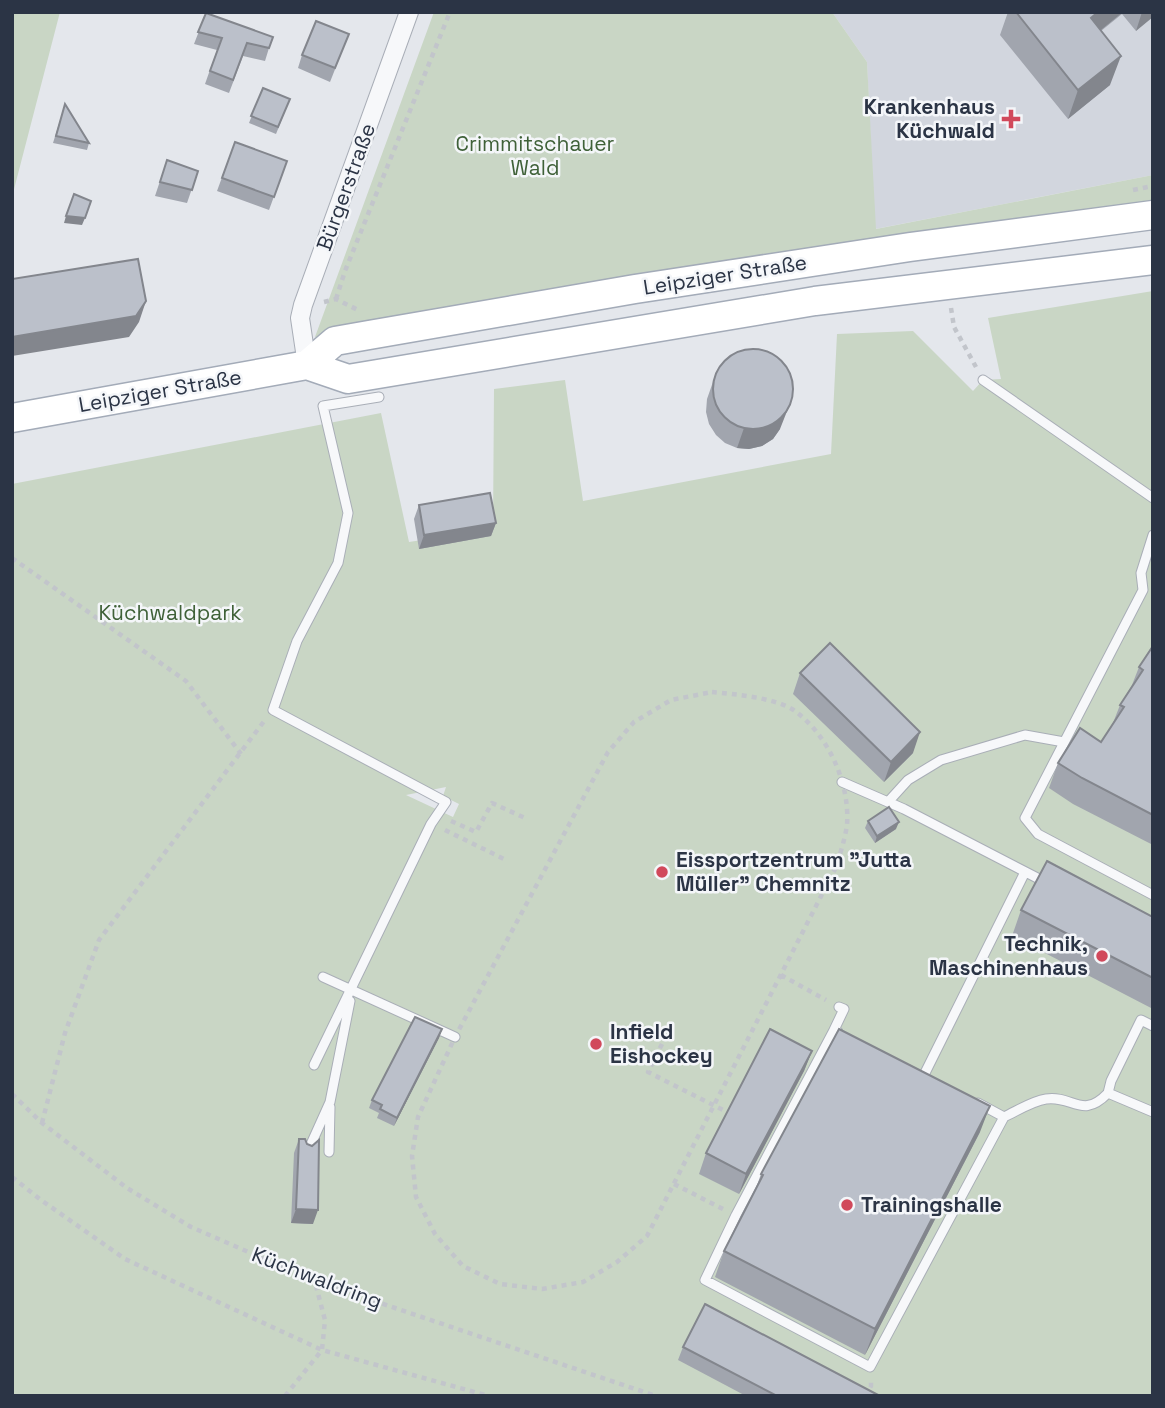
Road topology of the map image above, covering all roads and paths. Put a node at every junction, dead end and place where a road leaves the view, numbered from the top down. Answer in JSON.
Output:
{"nodes":[{"id":1,"x":410,"y":12,"type":"edge"},
{"id":2,"x":450,"y":12,"type":"edge"},
{"id":3,"x":1153,"y":215,"type":"edge"},
{"id":4,"x":1153,"y":260,"type":"edge"},
{"id":5,"x":337,"y":299,"type":"junction"},
{"id":6,"x":950,"y":302,"type":"dead end"},
{"id":7,"x":303,"y":305,"type":"junction"},
{"id":8,"x":365,"y":314,"type":"dead end"},
{"id":9,"x":307,"y":365,"type":"junction"},
{"id":10,"x":983,"y":380,"type":"joint"},
{"id":11,"x":379,"y":397,"type":"dead end"},
{"id":12,"x":12,"y":418,"type":"edge"},
{"id":13,"x":1153,"y":498,"type":"edge"},
{"id":14,"x":1153,"y":535,"type":"edge"},
{"id":15,"x":12,"y":558,"type":"edge"},
{"id":16,"x":273,"y":710,"type":"junction"},
{"id":17,"x":1064,"y":742,"type":"junction"},
{"id":18,"x":241,"y":754,"type":"junction"},
{"id":19,"x":842,"y":782,"type":"junction"},
{"id":20,"x":888,"y":802,"type":"junction"},
{"id":21,"x":438,"y":815,"type":"junction"},
{"id":22,"x":525,"y":818,"type":"dead end"},
{"id":23,"x":460,"y":837,"type":"dead end"},
{"id":24,"x":504,"y":859,"type":"dead end"},
{"id":25,"x":1025,"y":872,"type":"junction"},
{"id":26,"x":1062,"y":891,"type":"edge"},
{"id":27,"x":1153,"y":895,"type":"edge"},
{"id":28,"x":781,"y":975,"type":"junction"},
{"id":29,"x":323,"y":977,"type":"dead end"},
{"id":30,"x":352,"y":990,"type":"junction"},
{"id":31,"x":811,"y":992,"type":"dead end"},
{"id":32,"x":839,"y":1007,"type":"dead end"},
{"id":33,"x":1153,"y":1026,"type":"edge"},
{"id":34,"x":671,"y":1027,"type":"dead end"},
{"id":35,"x":834,"y":1030,"type":"junction"},
{"id":36,"x":845,"y":1036,"type":"edge"},
{"id":37,"x":455,"y":1037,"type":"junction"},
{"id":38,"x":314,"y":1065,"type":"dead end"},
{"id":39,"x":913,"y":1069,"type":"edge"},
{"id":40,"x":924,"y":1075,"type":"junction"},
{"id":41,"x":935,"y":1080,"type":"edge"},
{"id":42,"x":1108,"y":1093,"type":"junction"},
{"id":43,"x":12,"y":1094,"type":"edge"},
{"id":44,"x":968,"y":1098,"type":"edge"},
{"id":45,"x":331,"y":1102,"type":"junction"},
{"id":46,"x":714,"y":1105,"type":"junction"},
{"id":47,"x":1153,"y":1112,"type":"edge"},
{"id":48,"x":729,"y":1113,"type":"edge"},
{"id":49,"x":1004,"y":1117,"type":"junction"},
{"id":50,"x":42,"y":1123,"type":"junction"},
{"id":51,"x":330,"y":1152,"type":"dead end"},
{"id":52,"x":307,"y":1153,"type":"edge"},
{"id":53,"x":12,"y":1177,"type":"edge"},
{"id":54,"x":674,"y":1184,"type":"junction"},
{"id":55,"x":736,"y":1215,"type":"junction"},
{"id":56,"x":315,"y":1281,"type":"junction"},
{"id":57,"x":322,"y":1350,"type":"junction"},
{"id":58,"x":854,"y":1389,"type":"edge"},
{"id":59,"x":866,"y":1395,"type":"edge"},
{"id":60,"x":285,"y":1396,"type":"edge"},
{"id":61,"x":489,"y":1396,"type":"edge"},
{"id":62,"x":656,"y":1396,"type":"edge"}],
"edges":[{"from":1,"to":7,"type":"street","name":"Bürgerstraße"},
{"from":2,"to":5,"type":"path"},
{"from":3,"to":9,"type":"main road","name":"Leipziger Straße"},
{"from":4,"to":9,"type":"main road","name":"Leipziger Straße"},
{"from":5,"to":7,"type":"path"},
{"from":5,"to":8,"type":"path"},
{"from":6,"to":10,"type":"path"},
{"from":7,"to":9,"type":"street","name":"Bürgerstraße"},
{"from":9,"to":12,"type":"main road","name":"Leipziger Straße"},
{"from":10,"to":13,"type":"lane"},
{"from":11,"to":16,"type":"lane"},
{"from":14,"to":17,"type":"lane"},
{"from":15,"to":18,"type":"path"},
{"from":16,"to":18,"type":"path"},
{"from":16,"to":21,"type":"lane"},
{"from":17,"to":20,"type":"lane"},
{"from":17,"to":27,"type":"lane"},
{"from":18,"to":50,"type":"path"},
{"from":19,"to":20,"type":"lane"},
{"from":19,"to":28,"type":"path"},
{"from":19,"to":37,"type":"path"},
{"from":20,"to":25,"type":"lane"},
{"from":21,"to":22,"type":"path"},
{"from":21,"to":30,"type":"lane"},
{"from":23,"to":24,"type":"path"},
{"from":25,"to":26,"type":"lane"},
{"from":25,"to":40,"type":"lane"},
{"from":28,"to":31,"type":"path"},
{"from":28,"to":46,"type":"path"},
{"from":29,"to":30,"type":"lane"},
{"from":30,"to":37,"type":"lane"},
{"from":30,"to":38,"type":"lane"},
{"from":30,"to":45,"type":"lane"},
{"from":32,"to":35,"type":"lane"},
{"from":33,"to":42,"type":"lane"},
{"from":34,"to":46,"type":"path"},
{"from":35,"to":36,"type":"lane"},
{"from":35,"to":55,"type":"lane"},
{"from":37,"to":54,"type":"path"},
{"from":39,"to":40,"type":"lane"},
{"from":40,"to":41,"type":"lane"},
{"from":42,"to":47,"type":"lane"},
{"from":42,"to":49,"type":"lane"},
{"from":43,"to":50,"type":"path","name":"Küchwaldring"},
{"from":44,"to":49,"type":"lane"},
{"from":45,"to":51,"type":"lane"},
{"from":45,"to":52,"type":"lane"},
{"from":46,"to":48,"type":"path"},
{"from":46,"to":54,"type":"path"},
{"from":49,"to":55,"type":"lane"},
{"from":50,"to":56,"type":"path","name":"Küchwaldring"},
{"from":53,"to":57,"type":"path"},
{"from":54,"to":55,"type":"path"},
{"from":56,"to":57,"type":"path"},
{"from":56,"to":62,"type":"path","name":"Küchwaldring"},
{"from":57,"to":60,"type":"path"},
{"from":57,"to":61,"type":"path"},
{"from":58,"to":59,"type":"path"}]}
